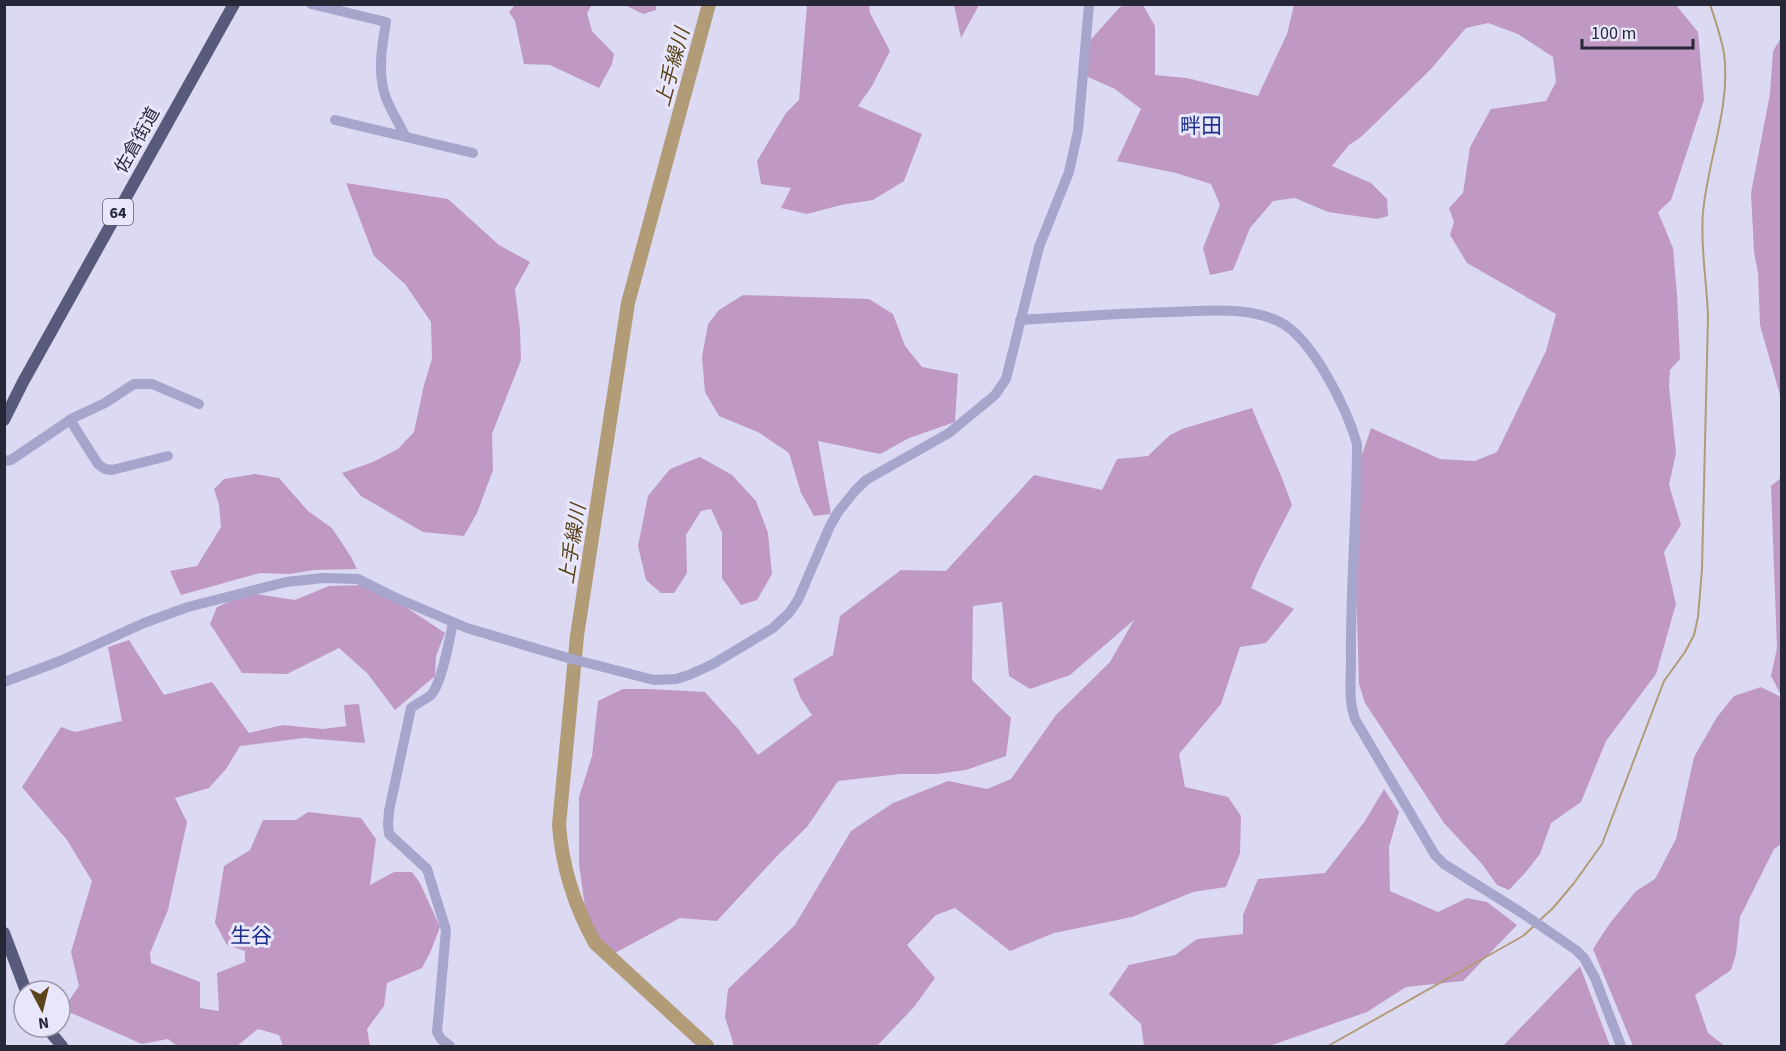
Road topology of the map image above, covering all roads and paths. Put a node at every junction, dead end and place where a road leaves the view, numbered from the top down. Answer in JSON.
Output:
{"nodes":[{"id":1,"x":234,"y":4,"type":"edge"},
{"id":2,"x":311,"y":4,"type":"edge"},
{"id":3,"x":1089,"y":4,"type":"edge"},
{"id":4,"x":335,"y":120,"type":"dead end"},
{"id":5,"x":405,"y":136,"type":"junction"},
{"id":6,"x":473,"y":153,"type":"dead end"},
{"id":7,"x":1020,"y":320,"type":"junction"},
{"id":8,"x":199,"y":404,"type":"dead end"},
{"id":9,"x":4,"y":420,"type":"edge"},
{"id":10,"x":70,"y":420,"type":"junction"},
{"id":11,"x":168,"y":456,"type":"dead end"},
{"id":12,"x":4,"y":461,"type":"edge"},
{"id":13,"x":453,"y":623,"type":"junction"},
{"id":14,"x":4,"y":682,"type":"edge"},
{"id":15,"x":4,"y":933,"type":"edge"},
{"id":16,"x":21,"y":979,"type":"edge"},
{"id":17,"x":450,"y":1047,"type":"edge"},
{"id":18,"x":1621,"y":1047,"type":"edge"}],
"edges":[{"from":1,"to":9,"type":"main road","name":"佐倉街道","number":"64"},
{"from":2,"to":5,"type":"street"},
{"from":3,"to":7,"type":"street"},
{"from":4,"to":5,"type":"street"},
{"from":5,"to":6,"type":"street"},
{"from":7,"to":13,"type":"street"},
{"from":7,"to":18,"type":"street"},
{"from":8,"to":10,"type":"street"},
{"from":10,"to":11,"type":"street"},
{"from":10,"to":12,"type":"street"},
{"from":13,"to":14,"type":"street"},
{"from":13,"to":17,"type":"street"},
{"from":15,"to":16,"type":"main road"}]}
